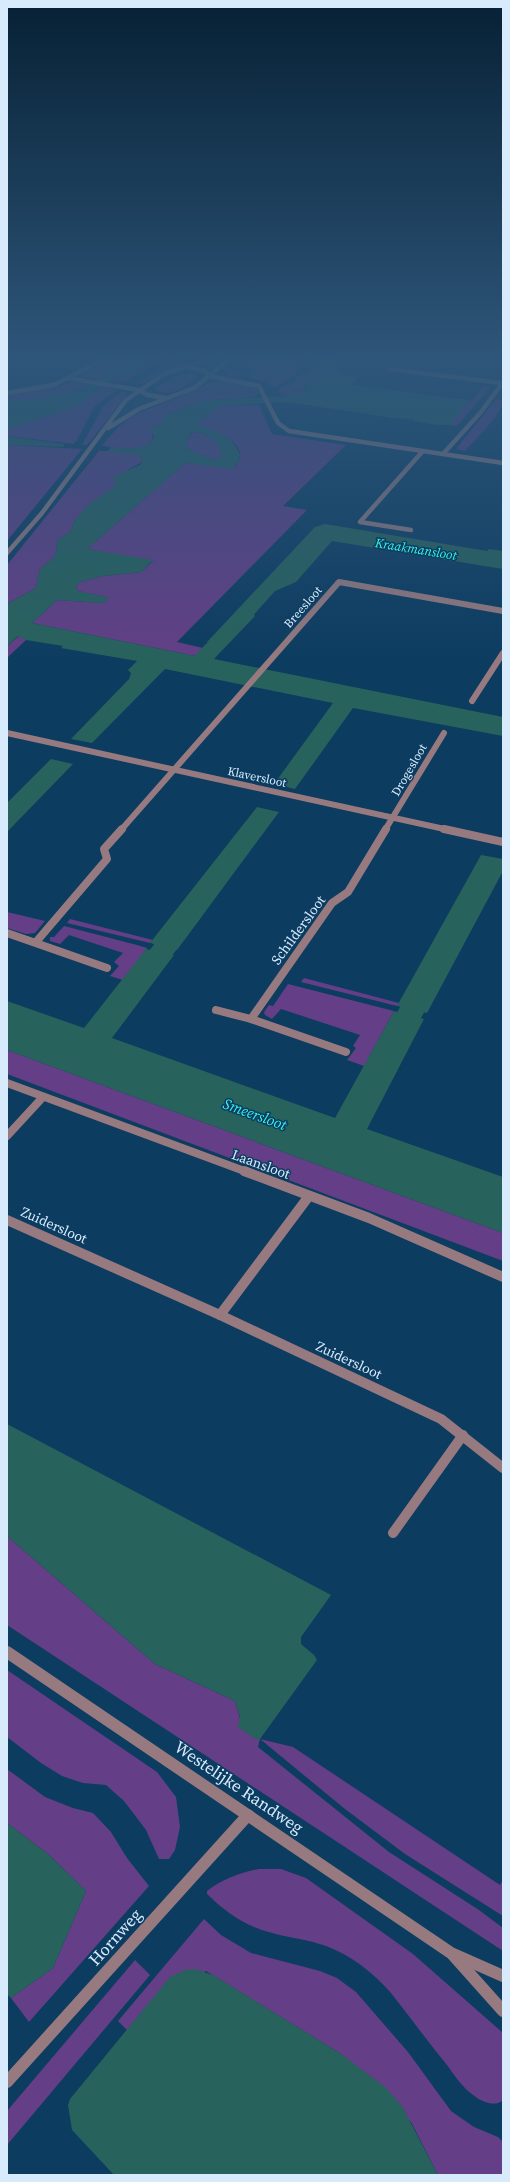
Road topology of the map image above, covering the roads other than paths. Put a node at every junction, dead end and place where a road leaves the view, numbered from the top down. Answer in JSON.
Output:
{"nodes":[{"id":1,"x":83,"y":460,"type":"edge"},
{"id":2,"x":415,"y":460,"type":"edge"},
{"id":3,"x":482,"y":460,"type":"edge"},
{"id":4,"x":503,"y":463,"type":"edge"},
{"id":5,"x":411,"y":530,"type":"dead end"},
{"id":6,"x":7,"y":553,"type":"edge"},
{"id":7,"x":503,"y":610,"type":"edge"},
{"id":8,"x":503,"y":653,"type":"edge"},
{"id":9,"x":472,"y":701,"type":"dead end"},
{"id":10,"x":7,"y":733,"type":"edge"},
{"id":11,"x":444,"y":733,"type":"dead end"},
{"id":12,"x":173,"y":770,"type":"junction"},
{"id":13,"x":394,"y":818,"type":"junction"},
{"id":14,"x":503,"y":842,"type":"edge"},
{"id":15,"x":7,"y":933,"type":"edge"},
{"id":16,"x":36,"y":942,"type":"junction"},
{"id":17,"x":107,"y":968,"type":"dead end"},
{"id":18,"x":216,"y":1010,"type":"dead end"},
{"id":19,"x":251,"y":1020,"type":"junction"},
{"id":20,"x":346,"y":1052,"type":"dead end"},
{"id":21,"x":7,"y":1083,"type":"edge"},
{"id":22,"x":43,"y":1097,"type":"junction"},
{"id":23,"x":7,"y":1136,"type":"edge"},
{"id":24,"x":309,"y":1196,"type":"junction"},
{"id":25,"x":7,"y":1220,"type":"edge"},
{"id":26,"x":503,"y":1277,"type":"edge"},
{"id":27,"x":220,"y":1315,"type":"junction"},
{"id":28,"x":463,"y":1435,"type":"junction"},
{"id":29,"x":503,"y":1468,"type":"edge"},
{"id":30,"x":393,"y":1533,"type":"dead end"},
{"id":31,"x":7,"y":1652,"type":"edge"},
{"id":32,"x":248,"y":1815,"type":"junction"},
{"id":33,"x":451,"y":1953,"type":"junction"},
{"id":34,"x":503,"y":1976,"type":"edge"},
{"id":35,"x":503,"y":2011,"type":"edge"},
{"id":36,"x":7,"y":2082,"type":"edge"}],
"edges":[{"from":1,"to":6,"type":"street"},
{"from":2,"to":5,"type":"street"},
{"from":3,"to":4,"type":"street"},
{"from":7,"to":12,"type":"street","name":"Breesloot"},
{"from":8,"to":9,"type":"street"},
{"from":10,"to":12,"type":"street","name":"Klaversloot"},
{"from":11,"to":13,"type":"street","name":"Drogesloot"},
{"from":12,"to":13,"type":"street","name":"Klaversloot"},
{"from":12,"to":16,"type":"street","name":"Breesloot"},
{"from":13,"to":14,"type":"street","name":"Klaversloot"},
{"from":13,"to":19,"type":"street","name":"Schildersloot"},
{"from":15,"to":16,"type":"street"},
{"from":16,"to":17,"type":"street"},
{"from":18,"to":19,"type":"street"},
{"from":19,"to":20,"type":"street"},
{"from":21,"to":22,"type":"street","name":"Laansloot"},
{"from":22,"to":23,"type":"street"},
{"from":22,"to":24,"type":"street","name":"Laansloot"},
{"from":24,"to":26,"type":"street","name":"Laansloot"},
{"from":24,"to":27,"type":"street"},
{"from":25,"to":27,"type":"street","name":"Zuidersloot"},
{"from":27,"to":28,"type":"street","name":"Zuidersloot"},
{"from":28,"to":29,"type":"street","name":"Zuidersloot"},
{"from":28,"to":30,"type":"street"},
{"from":31,"to":32,"type":"street","name":"Westelijke Randweg"},
{"from":32,"to":33,"type":"street","name":"Westelijke Randweg"},
{"from":32,"to":36,"type":"street","name":"Hornweg"},
{"from":33,"to":34,"type":"street","name":"Westelijke Randweg"},
{"from":33,"to":35,"type":"street","name":"Westelijke Randweg"}]}
